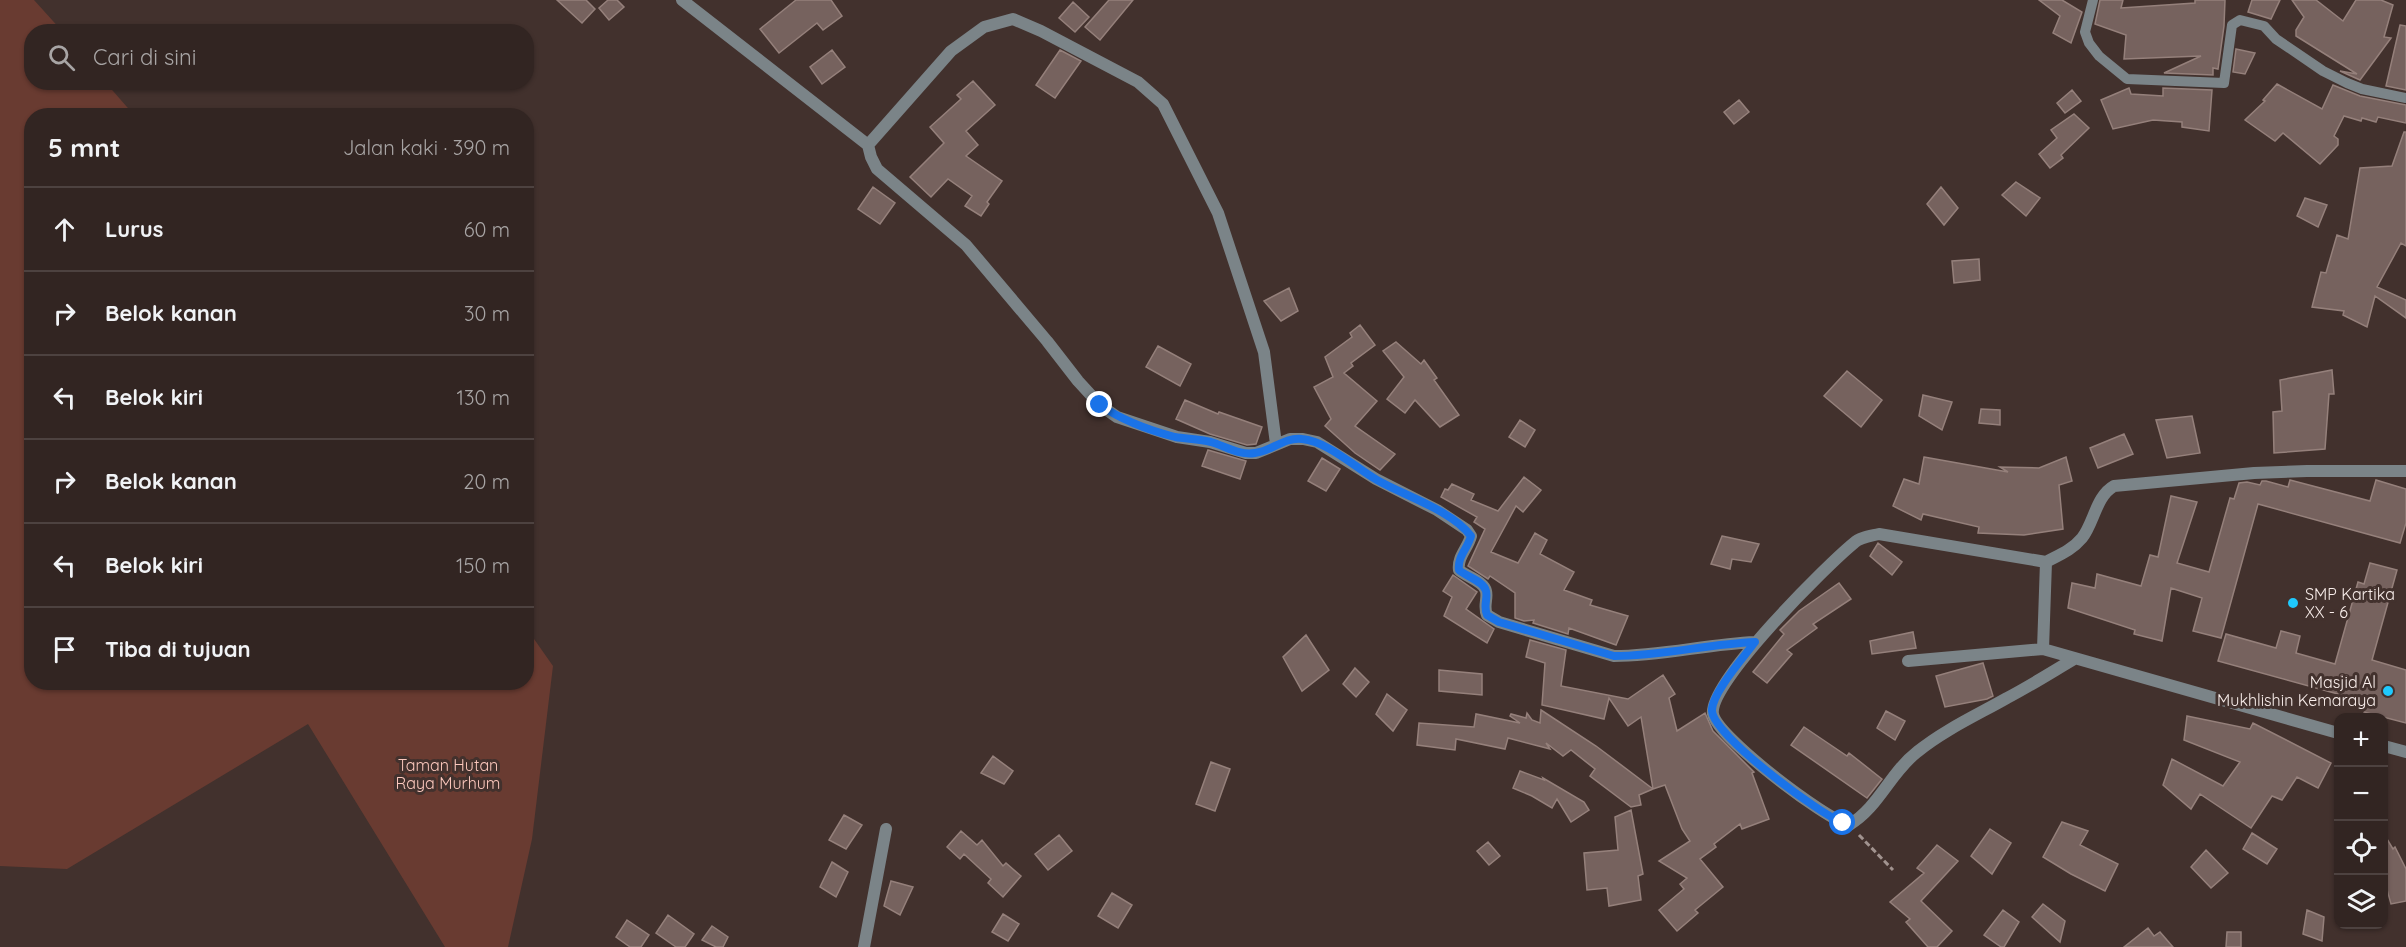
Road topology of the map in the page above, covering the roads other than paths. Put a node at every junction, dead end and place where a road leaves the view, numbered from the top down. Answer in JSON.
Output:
{"nodes":[{"id":1,"x":682,"y":0,"type":"edge"},
{"id":2,"x":2093,"y":0,"type":"edge"},
{"id":3,"x":2406,"y":98,"type":"edge"},
{"id":4,"x":868,"y":146,"type":"junction"},
{"id":5,"x":1276,"y":444,"type":"junction"},
{"id":6,"x":2406,"y":471,"type":"edge"},
{"id":7,"x":2046,"y":562,"type":"junction"},
{"id":8,"x":1755,"y":642,"type":"junction"},
{"id":9,"x":2043,"y":650,"type":"junction"},
{"id":10,"x":2074,"y":659,"type":"junction"},
{"id":11,"x":1908,"y":662,"type":"dead end"},
{"id":12,"x":2334,"y":732,"type":"edge"},
{"id":13,"x":2388,"y":747,"type":"edge"},
{"id":14,"x":2406,"y":752,"type":"edge"},
{"id":15,"x":886,"y":829,"type":"dead end"},
{"id":16,"x":864,"y":947,"type":"edge"}],
"edges":[{"from":1,"to":4,"type":"street"},
{"from":2,"to":3,"type":"lane"},
{"from":4,"to":5,"type":"street"},
{"from":4,"to":5,"type":"street"},
{"from":5,"to":8,"type":"street"},
{"from":6,"to":7,"type":"street"},
{"from":7,"to":8,"type":"street"},
{"from":7,"to":9,"type":"street"},
{"from":8,"to":10,"type":"street"},
{"from":9,"to":10,"type":"street"},
{"from":9,"to":11,"type":"street"},
{"from":10,"to":12,"type":"street"},
{"from":13,"to":14,"type":"street"},
{"from":15,"to":16,"type":"street"}]}
